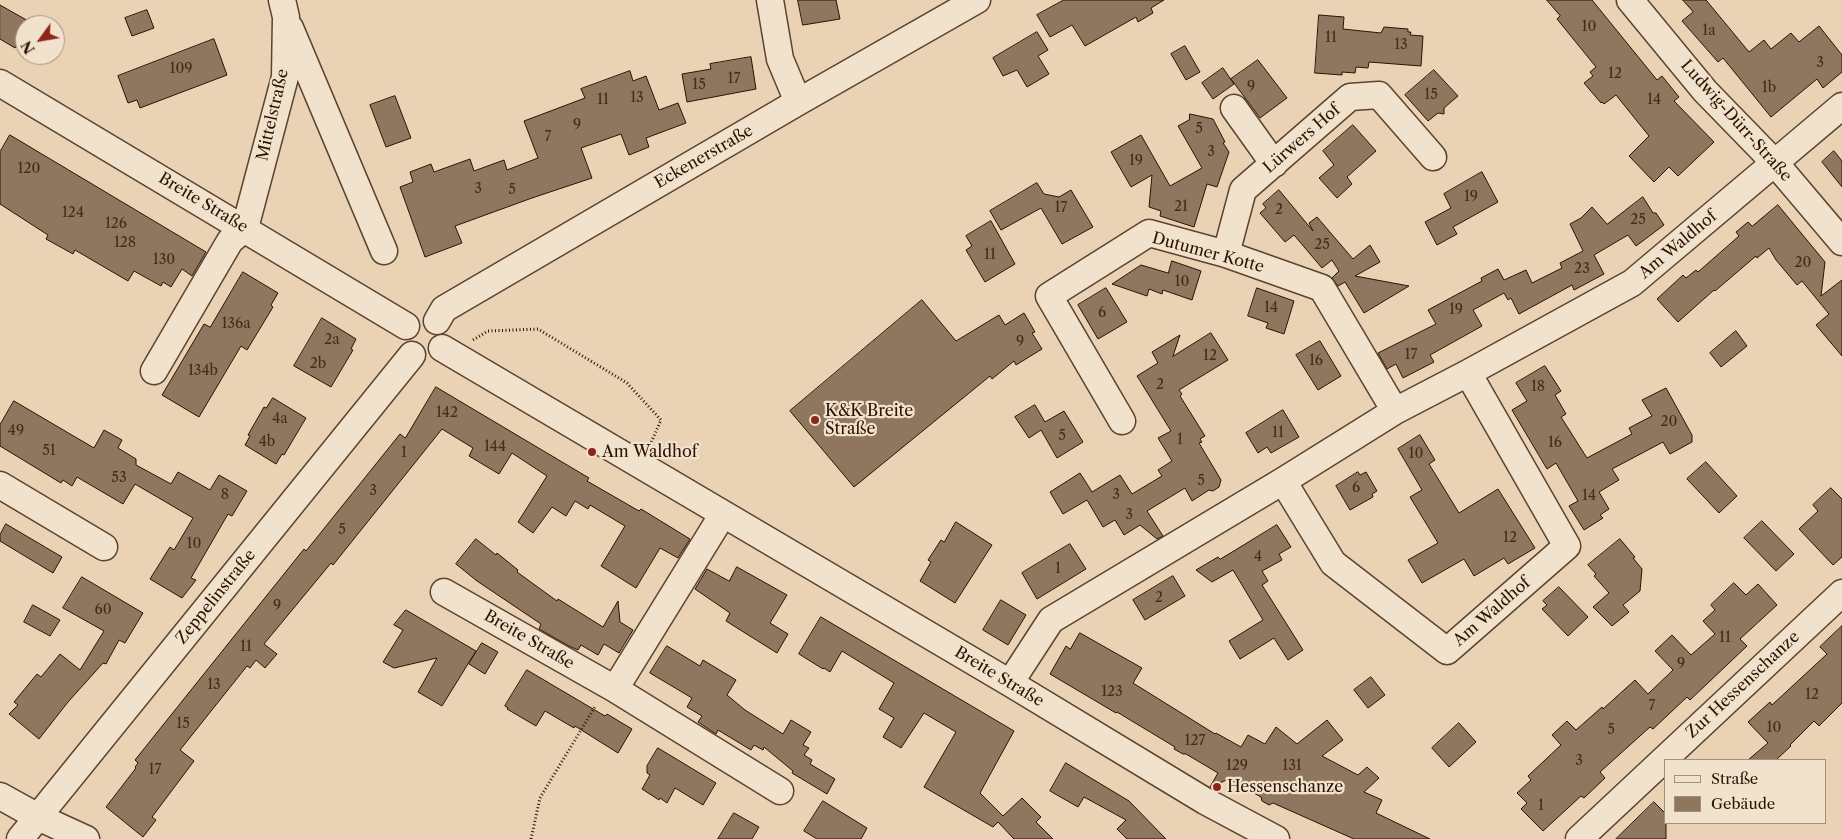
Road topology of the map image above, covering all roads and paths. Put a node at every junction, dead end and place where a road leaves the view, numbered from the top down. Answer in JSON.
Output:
{"nodes":[{"id":1,"x":770,"y":0,"type":"edge"},
{"id":2,"x":977,"y":0,"type":"edge"},
{"id":3,"x":1630,"y":0,"type":"edge"},
{"id":4,"x":284,"y":9,"type":"edge"},
{"id":5,"x":0,"y":83,"type":"edge"},
{"id":6,"x":798,"y":102,"type":"junction"},
{"id":7,"x":1842,"y":106,"type":"edge"},
{"id":8,"x":1234,"y":108,"type":"dead end"},
{"id":9,"x":1433,"y":157,"type":"dead end"},
{"id":10,"x":1775,"y":163,"type":"junction"},
{"id":11,"x":1274,"y":164,"type":"junction"},
{"id":12,"x":245,"y":228,"type":"junction"},
{"id":13,"x":1842,"y":242,"type":"edge"},
{"id":14,"x":384,"y":251,"type":"dead end"},
{"id":15,"x":1226,"y":254,"type":"junction"},
{"id":16,"x":437,"y":321,"type":"junction"},
{"id":17,"x":406,"y":326,"type":"junction"},
{"id":18,"x":447,"y":350,"type":"junction"},
{"id":19,"x":412,"y":355,"type":"junction"},
{"id":20,"x":154,"y":371,"type":"dead end"},
{"id":21,"x":1468,"y":373,"type":"junction"},
{"id":22,"x":1395,"y":411,"type":"junction"},
{"id":23,"x":1122,"y":421,"type":"dead end"},
{"id":24,"x":641,"y":464,"type":"junction"},
{"id":25,"x":1283,"y":481,"type":"junction"},
{"id":26,"x":0,"y":485,"type":"edge"},
{"id":27,"x":722,"y":514,"type":"junction"},
{"id":28,"x":104,"y":547,"type":"dead end"},
{"id":29,"x":444,"y":592,"type":"dead end"},
{"id":30,"x":1842,"y":593,"type":"edge"},
{"id":31,"x":1010,"y":683,"type":"junction"},
{"id":32,"x":611,"y":687,"type":"junction"},
{"id":33,"x":1664,"y":759,"type":"edge"},
{"id":34,"x":1665,"y":759,"type":"edge"},
{"id":35,"x":780,"y":791,"type":"dead end"},
{"id":36,"x":0,"y":796,"type":"edge"},
{"id":37,"x":38,"y":817,"type":"junction"},
{"id":38,"x":20,"y":839,"type":"edge"},
{"id":39,"x":86,"y":839,"type":"edge"},
{"id":40,"x":531,"y":839,"type":"edge"},
{"id":41,"x":1276,"y":839,"type":"edge"},
{"id":42,"x":1579,"y":839,"type":"edge"}],
"edges":[{"from":1,"to":6,"type":"street"},
{"from":2,"to":6,"type":"street","name":"Eckenerstraße"},
{"from":3,"to":10,"type":"street","name":"Ludwig-Dürr-Straße"},
{"from":4,"to":12,"type":"street","name":"Mittelstraße"},
{"from":4,"to":14,"type":"street"},
{"from":5,"to":12,"type":"street","name":"Breite Straße"},
{"from":6,"to":16,"type":"street","name":"Eckenerstraße"},
{"from":7,"to":10,"type":"street","name":"Am Waldhof"},
{"from":8,"to":11,"type":"street"},
{"from":9,"to":11,"type":"street","name":"Lürwers Hof"},
{"from":10,"to":13,"type":"street","name":"Ludwig-Dürr-Straße"},
{"from":10,"to":21,"type":"street","name":"Am Waldhof"},
{"from":11,"to":15,"type":"street","name":"Lürwers Hof"},
{"from":12,"to":17,"type":"street","name":"Breite Straße"},
{"from":12,"to":20,"type":"street"},
{"from":15,"to":22,"type":"street","name":"Dutumer Kotte"},
{"from":15,"to":23,"type":"street","name":"Dutumer Kotte"},
{"from":16,"to":17,"type":"street"},
{"from":16,"to":18,"type":"street"},
{"from":17,"to":19,"type":"street"},
{"from":18,"to":19,"type":"street"},
{"from":18,"to":24,"type":"street","name":"Breite Straße"},
{"from":18,"to":24,"type":"path"},
{"from":19,"to":37,"type":"street","name":"Zeppelinstraße"},
{"from":21,"to":22,"type":"street","name":"Am Waldhof"},
{"from":21,"to":25,"type":"street","name":"Am Waldhof"},
{"from":22,"to":25,"type":"street","name":"Am Waldhof"},
{"from":24,"to":27,"type":"street","name":"Breite Straße"},
{"from":25,"to":31,"type":"street","name":"Am Waldhof"},
{"from":26,"to":28,"type":"street"},
{"from":27,"to":31,"type":"street","name":"Breite Straße"},
{"from":27,"to":32,"type":"street"},
{"from":29,"to":32,"type":"street","name":"Breite Straße"},
{"from":30,"to":34,"type":"street","name":"Zur Hessenschanze"},
{"from":31,"to":41,"type":"street","name":"Breite Straße"},
{"from":32,"to":35,"type":"street","name":"Breite Straße"},
{"from":32,"to":40,"type":"path"},
{"from":33,"to":42,"type":"street","name":"Zur Hessenschanze"},
{"from":36,"to":37,"type":"street"},
{"from":37,"to":38,"type":"street","name":"Zeppelinstraße"},
{"from":37,"to":39,"type":"street"}]}
